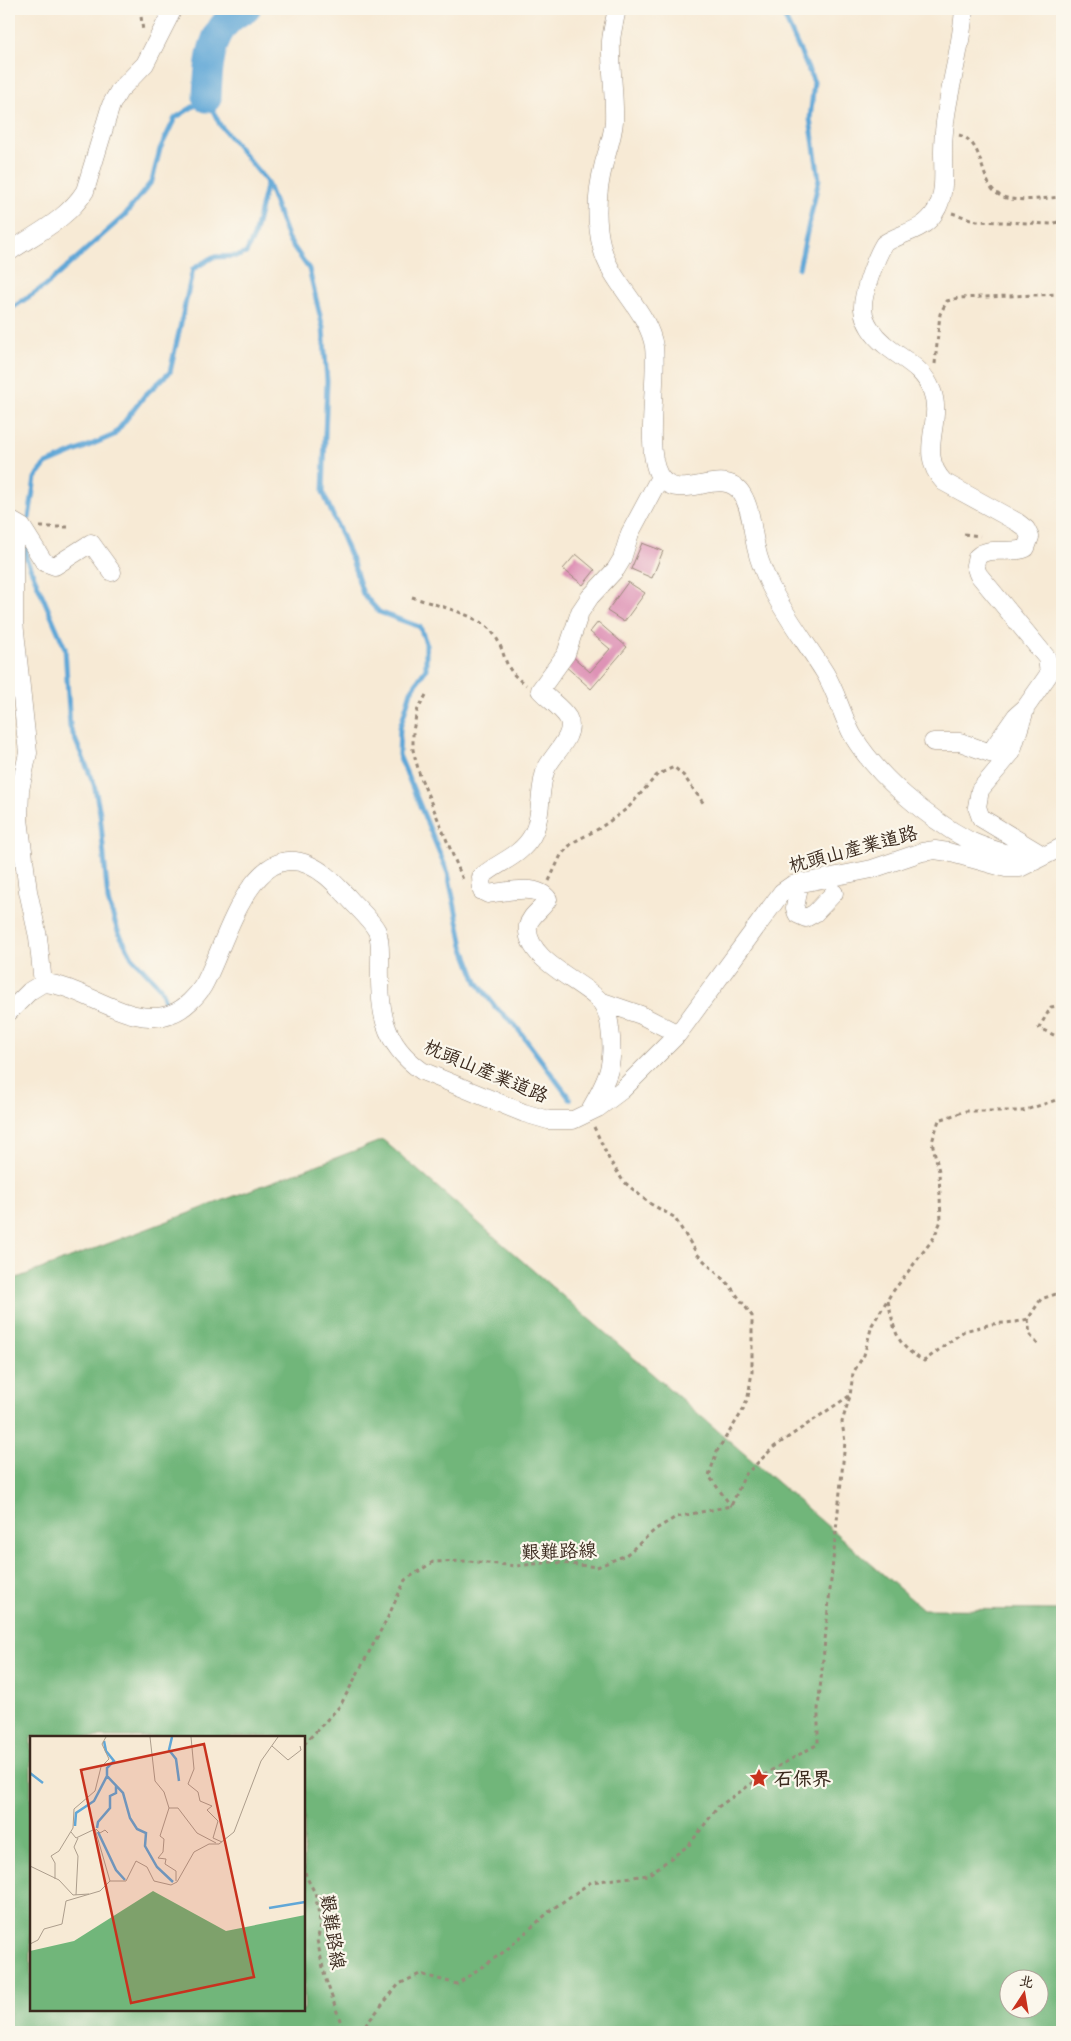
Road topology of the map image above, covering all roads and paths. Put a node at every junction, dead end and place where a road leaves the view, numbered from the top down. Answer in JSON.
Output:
{"nodes":[{"id":1,"x":173,"y":9,"type":"edge"},
{"id":2,"x":617,"y":9,"type":"edge"},
{"id":3,"x":964,"y":9,"type":"edge"},
{"id":4,"x":943,"y":136,"type":"junction"},
{"id":5,"x":1062,"y":197,"type":"edge"},
{"id":6,"x":938,"y":205,"type":"junction"},
{"id":7,"x":1062,"y":221,"type":"edge"},
{"id":8,"x":9,"y":252,"type":"edge"},
{"id":9,"x":1062,"y":294,"type":"edge"},
{"id":10,"x":927,"y":380,"type":"junction"},
{"id":11,"x":660,"y":477,"type":"junction"},
{"id":12,"x":14,"y":522,"type":"edge"},
{"id":13,"x":70,"y":527,"type":"dead end"},
{"id":14,"x":112,"y":572,"type":"dead end"},
{"id":15,"x":412,"y":597,"type":"dead end"},
{"id":16,"x":540,"y":690,"type":"junction"},
{"id":17,"x":426,"y":695,"type":"dead end"},
{"id":18,"x":1026,"y":707,"type":"junction"},
{"id":19,"x":932,"y":742,"type":"dead end"},
{"id":20,"x":704,"y":804,"type":"dead end"},
{"id":21,"x":1062,"y":848,"type":"edge"},
{"id":22,"x":1039,"y":859,"type":"junction"},
{"id":23,"x":800,"y":881,"type":"junction"},
{"id":24,"x":481,"y":887,"type":"junction"},
{"id":25,"x":543,"y":893,"type":"junction"},
{"id":26,"x":834,"y":893,"type":"dead end"},
{"id":27,"x":43,"y":984,"type":"junction"},
{"id":28,"x":600,"y":1000,"type":"junction"},
{"id":29,"x":1062,"y":1005,"type":"edge"},
{"id":30,"x":9,"y":1012,"type":"edge"},
{"id":31,"x":678,"y":1034,"type":"junction"},
{"id":32,"x":1062,"y":1039,"type":"edge"},
{"id":33,"x":1062,"y":1098,"type":"edge"},
{"id":34,"x":588,"y":1112,"type":"junction"},
{"id":35,"x":1062,"y":1292,"type":"edge"},
{"id":36,"x":888,"y":1300,"type":"junction"},
{"id":37,"x":1028,"y":1319,"type":"junction"},
{"id":38,"x":1040,"y":1347,"type":"dead end"},
{"id":39,"x":850,"y":1396,"type":"junction"},
{"id":40,"x":731,"y":1506,"type":"junction"},
{"id":41,"x":305,"y":1743,"type":"edge"},
{"id":42,"x":305,"y":1870,"type":"edge"},
{"id":43,"x":344,"y":2032,"type":"edge"},
{"id":44,"x":360,"y":2032,"type":"edge"}],
"edges":[{"from":1,"to":8,"type":"street"},
{"from":2,"to":11,"type":"street"},
{"from":3,"to":4,"type":"street"},
{"from":4,"to":5,"type":"path"},
{"from":4,"to":6,"type":"street"},
{"from":6,"to":7,"type":"path"},
{"from":6,"to":10,"type":"street"},
{"from":9,"to":10,"type":"path"},
{"from":10,"to":18,"type":"street"},
{"from":11,"to":16,"type":"street"},
{"from":11,"to":22,"type":"street"},
{"from":12,"to":13,"type":"path"},
{"from":12,"to":14,"type":"street"},
{"from":12,"to":27,"type":"street"},
{"from":15,"to":16,"type":"path"},
{"from":16,"to":24,"type":"street"},
{"from":17,"to":24,"type":"path"},
{"from":18,"to":19,"type":"street"},
{"from":18,"to":22,"type":"street"},
{"from":20,"to":25,"type":"path"},
{"from":21,"to":22,"type":"street","name":"枕頭山產業道路"},
{"from":22,"to":23,"type":"street","name":"枕頭山產業道路"},
{"from":23,"to":26,"type":"street"},
{"from":23,"to":31,"type":"street","name":"枕頭山產業道路"},
{"from":24,"to":25,"type":"street"},
{"from":25,"to":28,"type":"street"},
{"from":27,"to":30,"type":"street"},
{"from":27,"to":34,"type":"street","name":"枕頭山產業道路"},
{"from":28,"to":31,"type":"street"},
{"from":28,"to":34,"type":"street"},
{"from":29,"to":32,"type":"path"},
{"from":31,"to":34,"type":"street","name":"枕頭山產業道路"},
{"from":33,"to":36,"type":"path"},
{"from":34,"to":40,"type":"path"},
{"from":35,"to":37,"type":"path"},
{"from":36,"to":37,"type":"path"},
{"from":36,"to":39,"type":"path"},
{"from":37,"to":38,"type":"path"},
{"from":39,"to":40,"type":"path"},
{"from":39,"to":44,"type":"path"},
{"from":40,"to":41,"type":"path","name":"艱難路線"},
{"from":42,"to":43,"type":"path","name":"艱難路線"}]}
